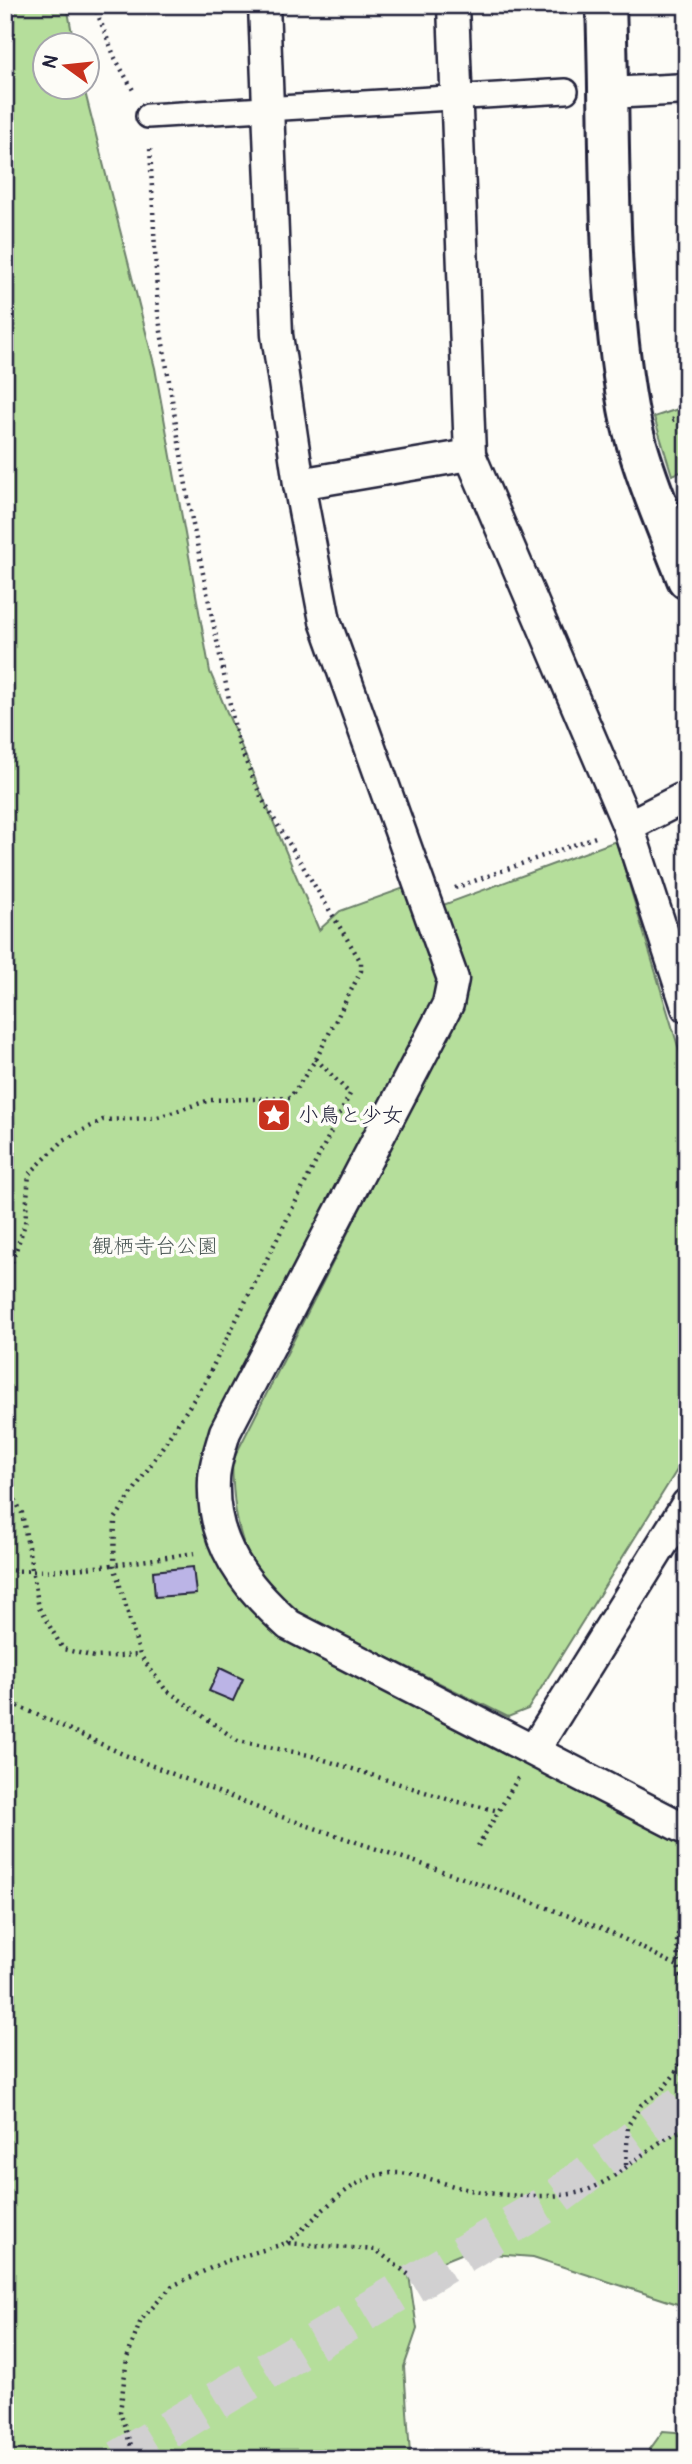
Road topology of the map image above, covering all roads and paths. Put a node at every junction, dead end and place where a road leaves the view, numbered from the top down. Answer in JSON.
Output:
{"nodes":[{"id":1,"x":94,"y":5,"type":"edge"},
{"id":2,"x":264,"y":5,"type":"edge"},
{"id":3,"x":453,"y":5,"type":"edge"},
{"id":4,"x":606,"y":5,"type":"edge"},
{"id":5,"x":687,"y":89,"type":"edge"},
{"id":6,"x":566,"y":91,"type":"dead end"},
{"id":7,"x":609,"y":93,"type":"junction"},
{"id":8,"x":457,"y":98,"type":"junction"},
{"id":9,"x":268,"y":107,"type":"junction"},
{"id":10,"x":148,"y":116,"type":"junction"},
{"id":11,"x":687,"y":416,"type":"edge"},
{"id":12,"x":672,"y":420,"type":"dead end"},
{"id":13,"x":470,"y":455,"type":"junction"},
{"id":14,"x":299,"y":484,"type":"junction"},
{"id":15,"x":687,"y":579,"type":"edge"},
{"id":16,"x":687,"y":796,"type":"edge"},
{"id":17,"x":618,"y":829,"type":"junction"},
{"id":18,"x":452,"y":889,"type":"dead end"},
{"id":19,"x":687,"y":1007,"type":"edge"},
{"id":20,"x":316,"y":1059,"type":"junction"},
{"id":21,"x":5,"y":1282,"type":"edge"},
{"id":22,"x":5,"y":1481,"type":"edge"},
{"id":23,"x":687,"y":1504,"type":"edge"},
{"id":24,"x":226,"y":1549,"type":"junction"},
{"id":25,"x":114,"y":1565,"type":"junction"},
{"id":26,"x":5,"y":1570,"type":"edge"},
{"id":27,"x":35,"y":1572,"type":"junction"},
{"id":28,"x":140,"y":1655,"type":"junction"},
{"id":29,"x":5,"y":1700,"type":"edge"},
{"id":30,"x":534,"y":1750,"type":"junction"},
{"id":31,"x":499,"y":1811,"type":"junction"},
{"id":32,"x":687,"y":1830,"type":"edge"},
{"id":33,"x":478,"y":1846,"type":"dead end"},
{"id":34,"x":687,"y":1903,"type":"edge"},
{"id":35,"x":678,"y":1966,"type":"junction"},
{"id":36,"x":687,"y":2128,"type":"edge"},
{"id":37,"x":626,"y":2166,"type":"junction"},
{"id":38,"x":287,"y":2243,"type":"junction"},
{"id":39,"x":409,"y":2275,"type":"dead end"},
{"id":40,"x":135,"y":2459,"type":"edge"}],
"edges":[{"from":1,"to":10,"type":"path"},
{"from":2,"to":9,"type":"street"},
{"from":3,"to":8,"type":"street"},
{"from":4,"to":7,"type":"street"},
{"from":5,"to":7,"type":"street"},
{"from":6,"to":8,"type":"street"},
{"from":7,"to":15,"type":"street"},
{"from":8,"to":9,"type":"street"},
{"from":8,"to":13,"type":"street"},
{"from":9,"to":10,"type":"street"},
{"from":9,"to":14,"type":"street"},
{"from":10,"to":20,"type":"path"},
{"from":11,"to":12,"type":"path"},
{"from":13,"to":14,"type":"street"},
{"from":13,"to":17,"type":"street"},
{"from":14,"to":24,"type":"street"},
{"from":16,"to":17,"type":"street"},
{"from":17,"to":18,"type":"path"},
{"from":17,"to":19,"type":"street"},
{"from":20,"to":21,"type":"path"},
{"from":20,"to":25,"type":"path"},
{"from":22,"to":27,"type":"path"},
{"from":23,"to":30,"type":"street"},
{"from":24,"to":25,"type":"path"},
{"from":24,"to":30,"type":"street"},
{"from":25,"to":27,"type":"path"},
{"from":25,"to":28,"type":"path"},
{"from":26,"to":27,"type":"path"},
{"from":27,"to":28,"type":"path"},
{"from":28,"to":31,"type":"path"},
{"from":29,"to":35,"type":"path"},
{"from":30,"to":31,"type":"path"},
{"from":30,"to":32,"type":"street"},
{"from":31,"to":33,"type":"path"},
{"from":34,"to":35,"type":"path"},
{"from":35,"to":37,"type":"path"},
{"from":36,"to":37,"type":"path"},
{"from":37,"to":38,"type":"path"},
{"from":38,"to":39,"type":"path"},
{"from":38,"to":40,"type":"path"}]}
